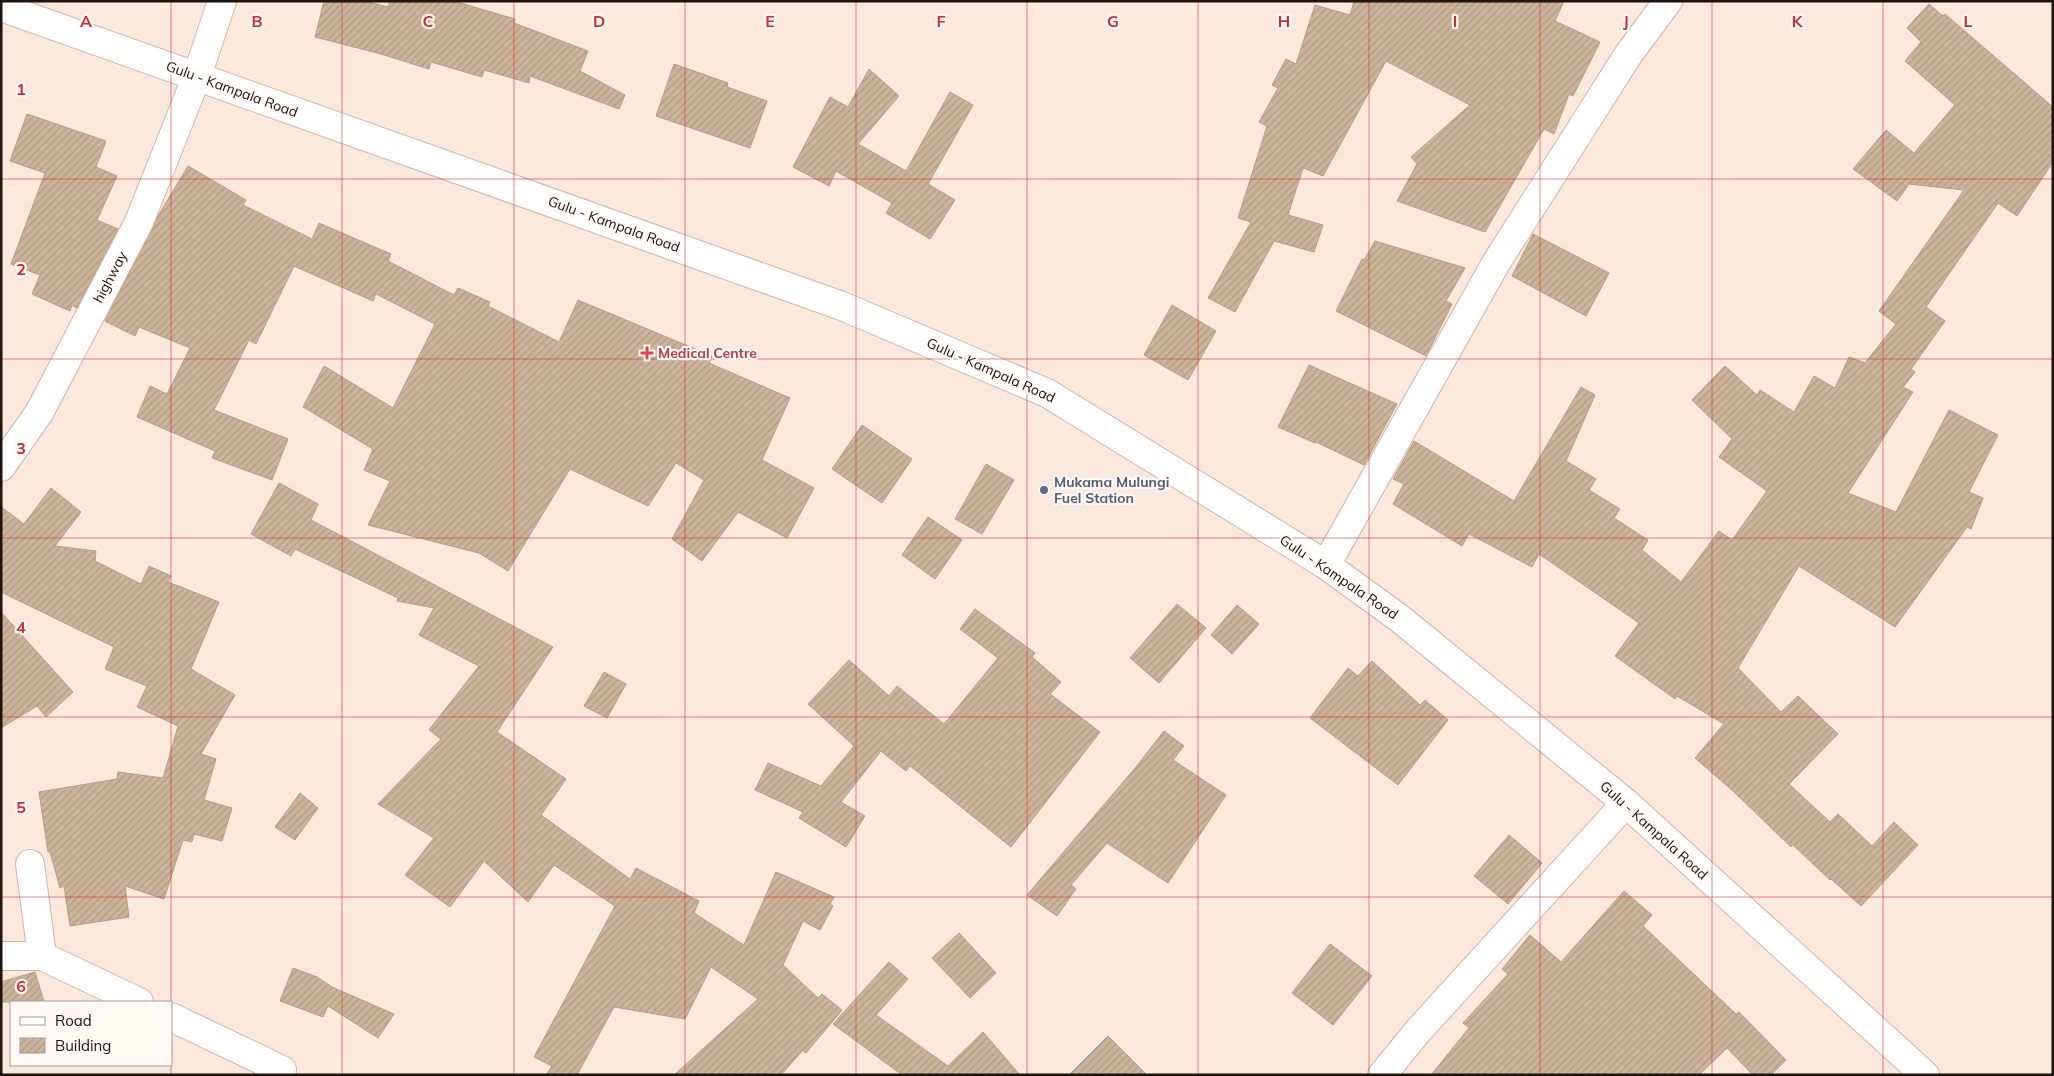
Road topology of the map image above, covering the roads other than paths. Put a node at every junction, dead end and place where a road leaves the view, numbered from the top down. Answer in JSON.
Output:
{"nodes":[{"id":1,"x":222,"y":1,"type":"edge"},
{"id":2,"x":1668,"y":1,"type":"edge"},
{"id":3,"x":1,"y":7,"type":"edge"},
{"id":4,"x":197,"y":76,"type":"junction"},
{"id":5,"x":1,"y":467,"type":"edge"},
{"id":6,"x":1326,"y":565,"type":"junction"},
{"id":7,"x":1626,"y":803,"type":"junction"},
{"id":8,"x":30,"y":864,"type":"dead end"},
{"id":9,"x":1,"y":956,"type":"edge"},
{"id":10,"x":42,"y":956,"type":"junction"},
{"id":11,"x":137,"y":1001,"type":"edge"},
{"id":12,"x":172,"y":1017,"type":"edge"},
{"id":13,"x":282,"y":1070,"type":"dead end"},
{"id":14,"x":1382,"y":1075,"type":"edge"},
{"id":15,"x":1924,"y":1075,"type":"edge"}],
"edges":[{"from":1,"to":4,"type":"main road","name":"highway"},
{"from":2,"to":6,"type":"main road"},
{"from":3,"to":4,"type":"main road","name":"Gulu - Kampala Road"},
{"from":4,"to":5,"type":"main road","name":"highway"},
{"from":4,"to":6,"type":"main road","name":"Gulu - Kampala Road"},
{"from":6,"to":7,"type":"main road","name":"Gulu - Kampala Road"},
{"from":7,"to":14,"type":"main road"},
{"from":7,"to":15,"type":"main road","name":"Gulu - Kampala Road"},
{"from":8,"to":10,"type":"main road"},
{"from":9,"to":10,"type":"main road"},
{"from":10,"to":11,"type":"main road"},
{"from":12,"to":13,"type":"main road"}]}
